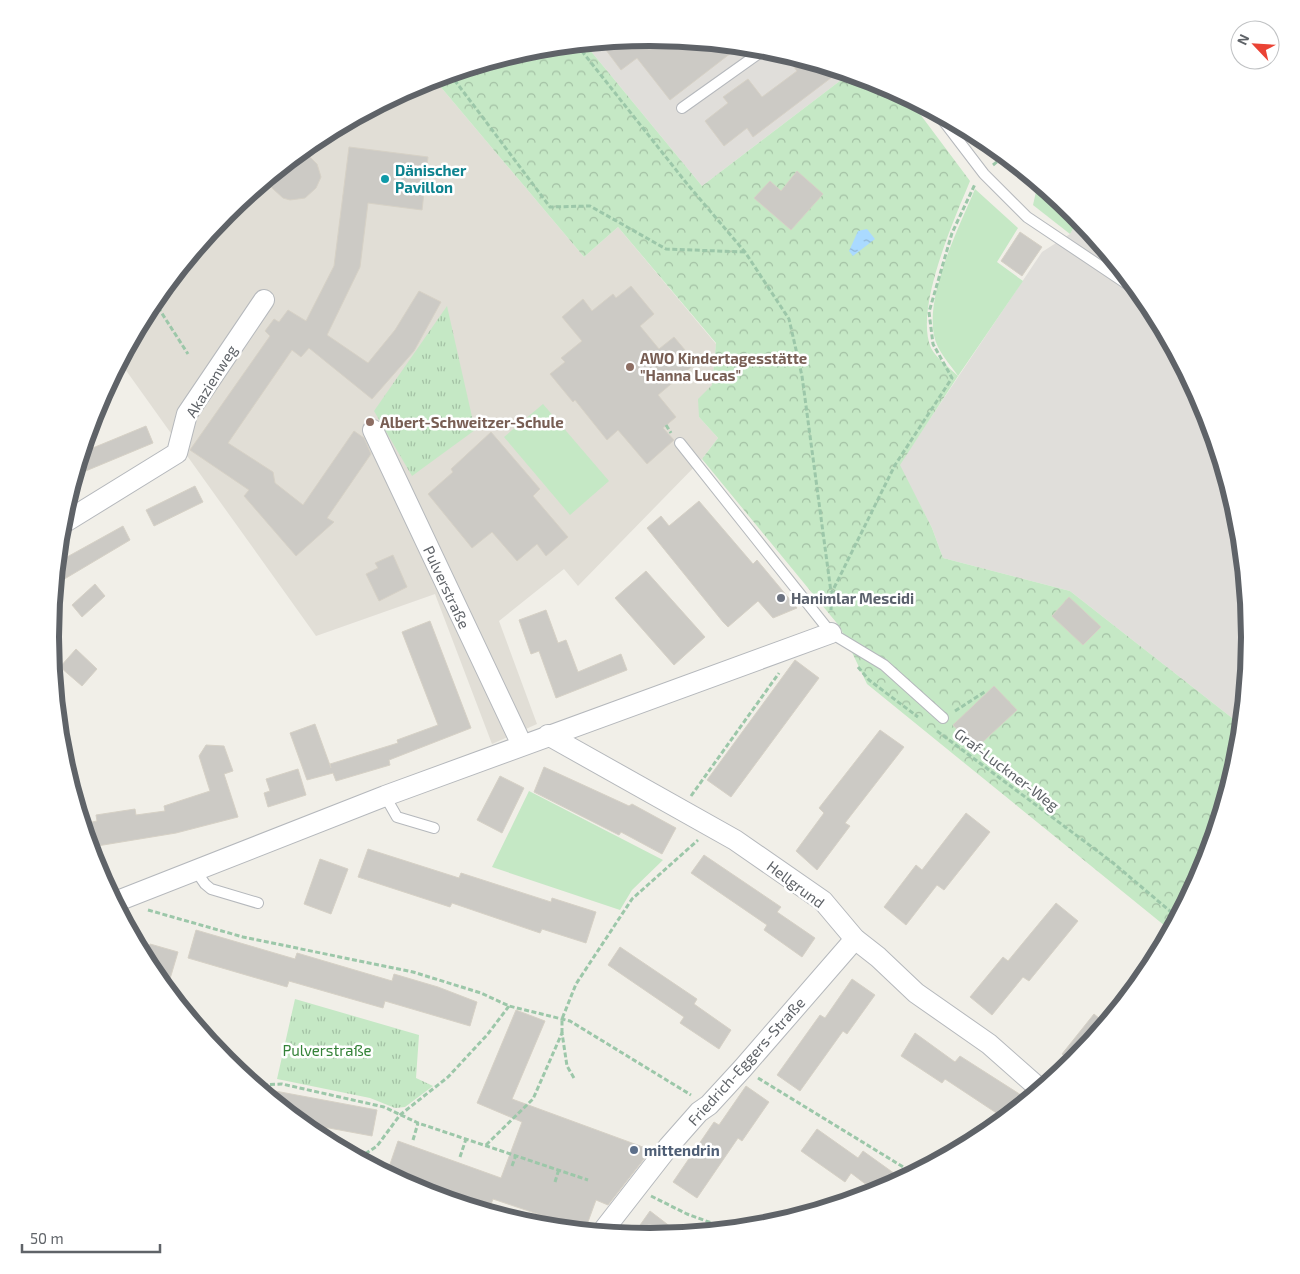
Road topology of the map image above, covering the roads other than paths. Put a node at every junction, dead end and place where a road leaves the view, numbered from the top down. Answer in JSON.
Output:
{"nodes":[{"id":1,"x":755,"y":56,"type":"edge"},
{"id":2,"x":682,"y":108,"type":"dead end"},
{"id":3,"x":948,"y":127,"type":"edge"},
{"id":4,"x":1122,"y":281,"type":"edge"},
{"id":5,"x":264,"y":300,"type":"dead end"},
{"id":6,"x":373,"y":430,"type":"dead end"},
{"id":7,"x":680,"y":443,"type":"dead end"},
{"id":8,"x":72,"y":518,"type":"edge"},
{"id":9,"x":831,"y":633,"type":"junction"},
{"id":10,"x":943,"y":718,"type":"road end"},
{"id":11,"x":548,"y":735,"type":"junction"},
{"id":12,"x":522,"y":745,"type":"junction"},
{"id":13,"x":385,"y":796,"type":"junction"},
{"id":14,"x":434,"y":828,"type":"dead end"},
{"id":15,"x":196,"y":871,"type":"junction"},
{"id":16,"x":121,"y":900,"type":"edge"},
{"id":17,"x":258,"y":903,"type":"dead end"},
{"id":18,"x":855,"y":939,"type":"junction"},
{"id":19,"x":1035,"y":1085,"type":"edge"},
{"id":20,"x":607,"y":1226,"type":"edge"}],
"edges":[{"from":1,"to":2,"type":"lane"},
{"from":3,"to":4,"type":"lane"},
{"from":5,"to":8,"type":"street","name":"Akazienweg"},
{"from":6,"to":12,"type":"street","name":"Pulverstraße"},
{"from":7,"to":9,"type":"lane"},
{"from":9,"to":10,"type":"lane"},
{"from":9,"to":11,"type":"street"},
{"from":11,"to":12,"type":"street"},
{"from":11,"to":18,"type":"street","name":"Hellgrund"},
{"from":12,"to":13,"type":"street"},
{"from":13,"to":14,"type":"lane"},
{"from":13,"to":15,"type":"street"},
{"from":15,"to":16,"type":"street"},
{"from":15,"to":17,"type":"lane"},
{"from":18,"to":19,"type":"street","name":"Hellgrund"},
{"from":18,"to":20,"type":"street","name":"Friedrich-Eggers-Straße"}]}
